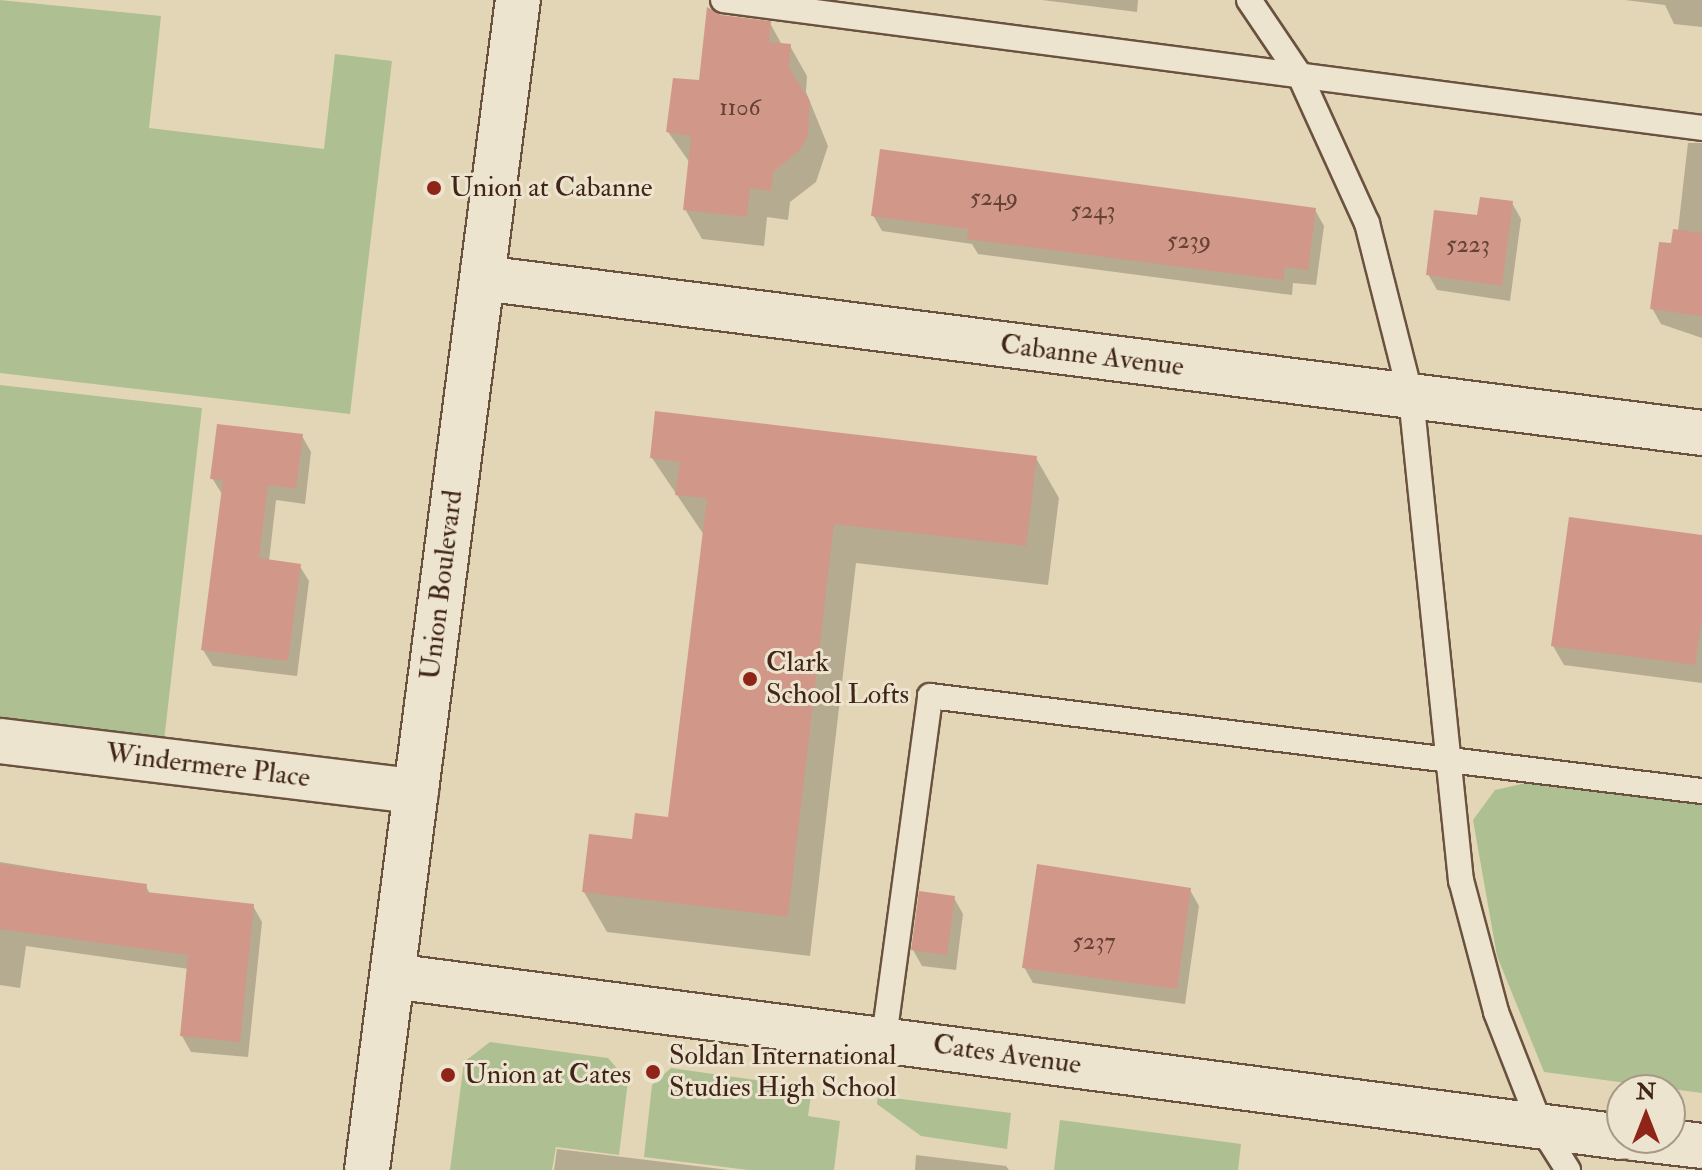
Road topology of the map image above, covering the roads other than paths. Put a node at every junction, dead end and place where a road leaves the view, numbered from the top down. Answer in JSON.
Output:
{"nodes":[{"id":1,"x":723,"y":0,"type":"edge"},
{"id":2,"x":1249,"y":0,"type":"edge"},
{"id":3,"x":511,"y":1,"type":"edge"},
{"id":4,"x":1299,"y":74,"type":"junction"},
{"id":5,"x":1702,"y":128,"type":"edge"},
{"id":6,"x":482,"y":278,"type":"junction"},
{"id":7,"x":1411,"y":397,"type":"junction"},
{"id":8,"x":1702,"y":433,"type":"edge"},
{"id":9,"x":0,"y":741,"type":"edge"},
{"id":10,"x":1446,"y":758,"type":"junction"},
{"id":11,"x":416,"y":791,"type":"junction"},
{"id":12,"x":1702,"y":791,"type":"edge"},
{"id":13,"x":392,"y":976,"type":"junction"},
{"id":14,"x":884,"y":1038,"type":"junction"},
{"id":15,"x":1541,"y":1127,"type":"junction"},
{"id":16,"x":1606,"y":1135,"type":"edge"},
{"id":17,"x":367,"y":1170,"type":"edge"},
{"id":18,"x":1568,"y":1170,"type":"edge"}],
"edges":[{"from":1,"to":4,"type":"lane"},
{"from":2,"to":4,"type":"lane"},
{"from":3,"to":6,"type":"street","name":"Union Boulevard"},
{"from":4,"to":5,"type":"lane"},
{"from":4,"to":7,"type":"lane"},
{"from":6,"to":7,"type":"street","name":"Cabanne Avenue"},
{"from":6,"to":11,"type":"street","name":"Union Boulevard"},
{"from":7,"to":8,"type":"street","name":"Cabanne Avenue"},
{"from":7,"to":10,"type":"lane"},
{"from":9,"to":11,"type":"street","name":"Windermere Place"},
{"from":10,"to":12,"type":"lane"},
{"from":10,"to":14,"type":"lane"},
{"from":10,"to":15,"type":"lane"},
{"from":11,"to":13,"type":"street","name":"Union Boulevard"},
{"from":13,"to":14,"type":"street","name":"Cates Avenue"},
{"from":13,"to":17,"type":"street","name":"Union Boulevard"},
{"from":14,"to":15,"type":"street","name":"Cates Avenue"},
{"from":15,"to":16,"type":"street","name":"Cates Avenue"},
{"from":15,"to":18,"type":"lane"}]}
